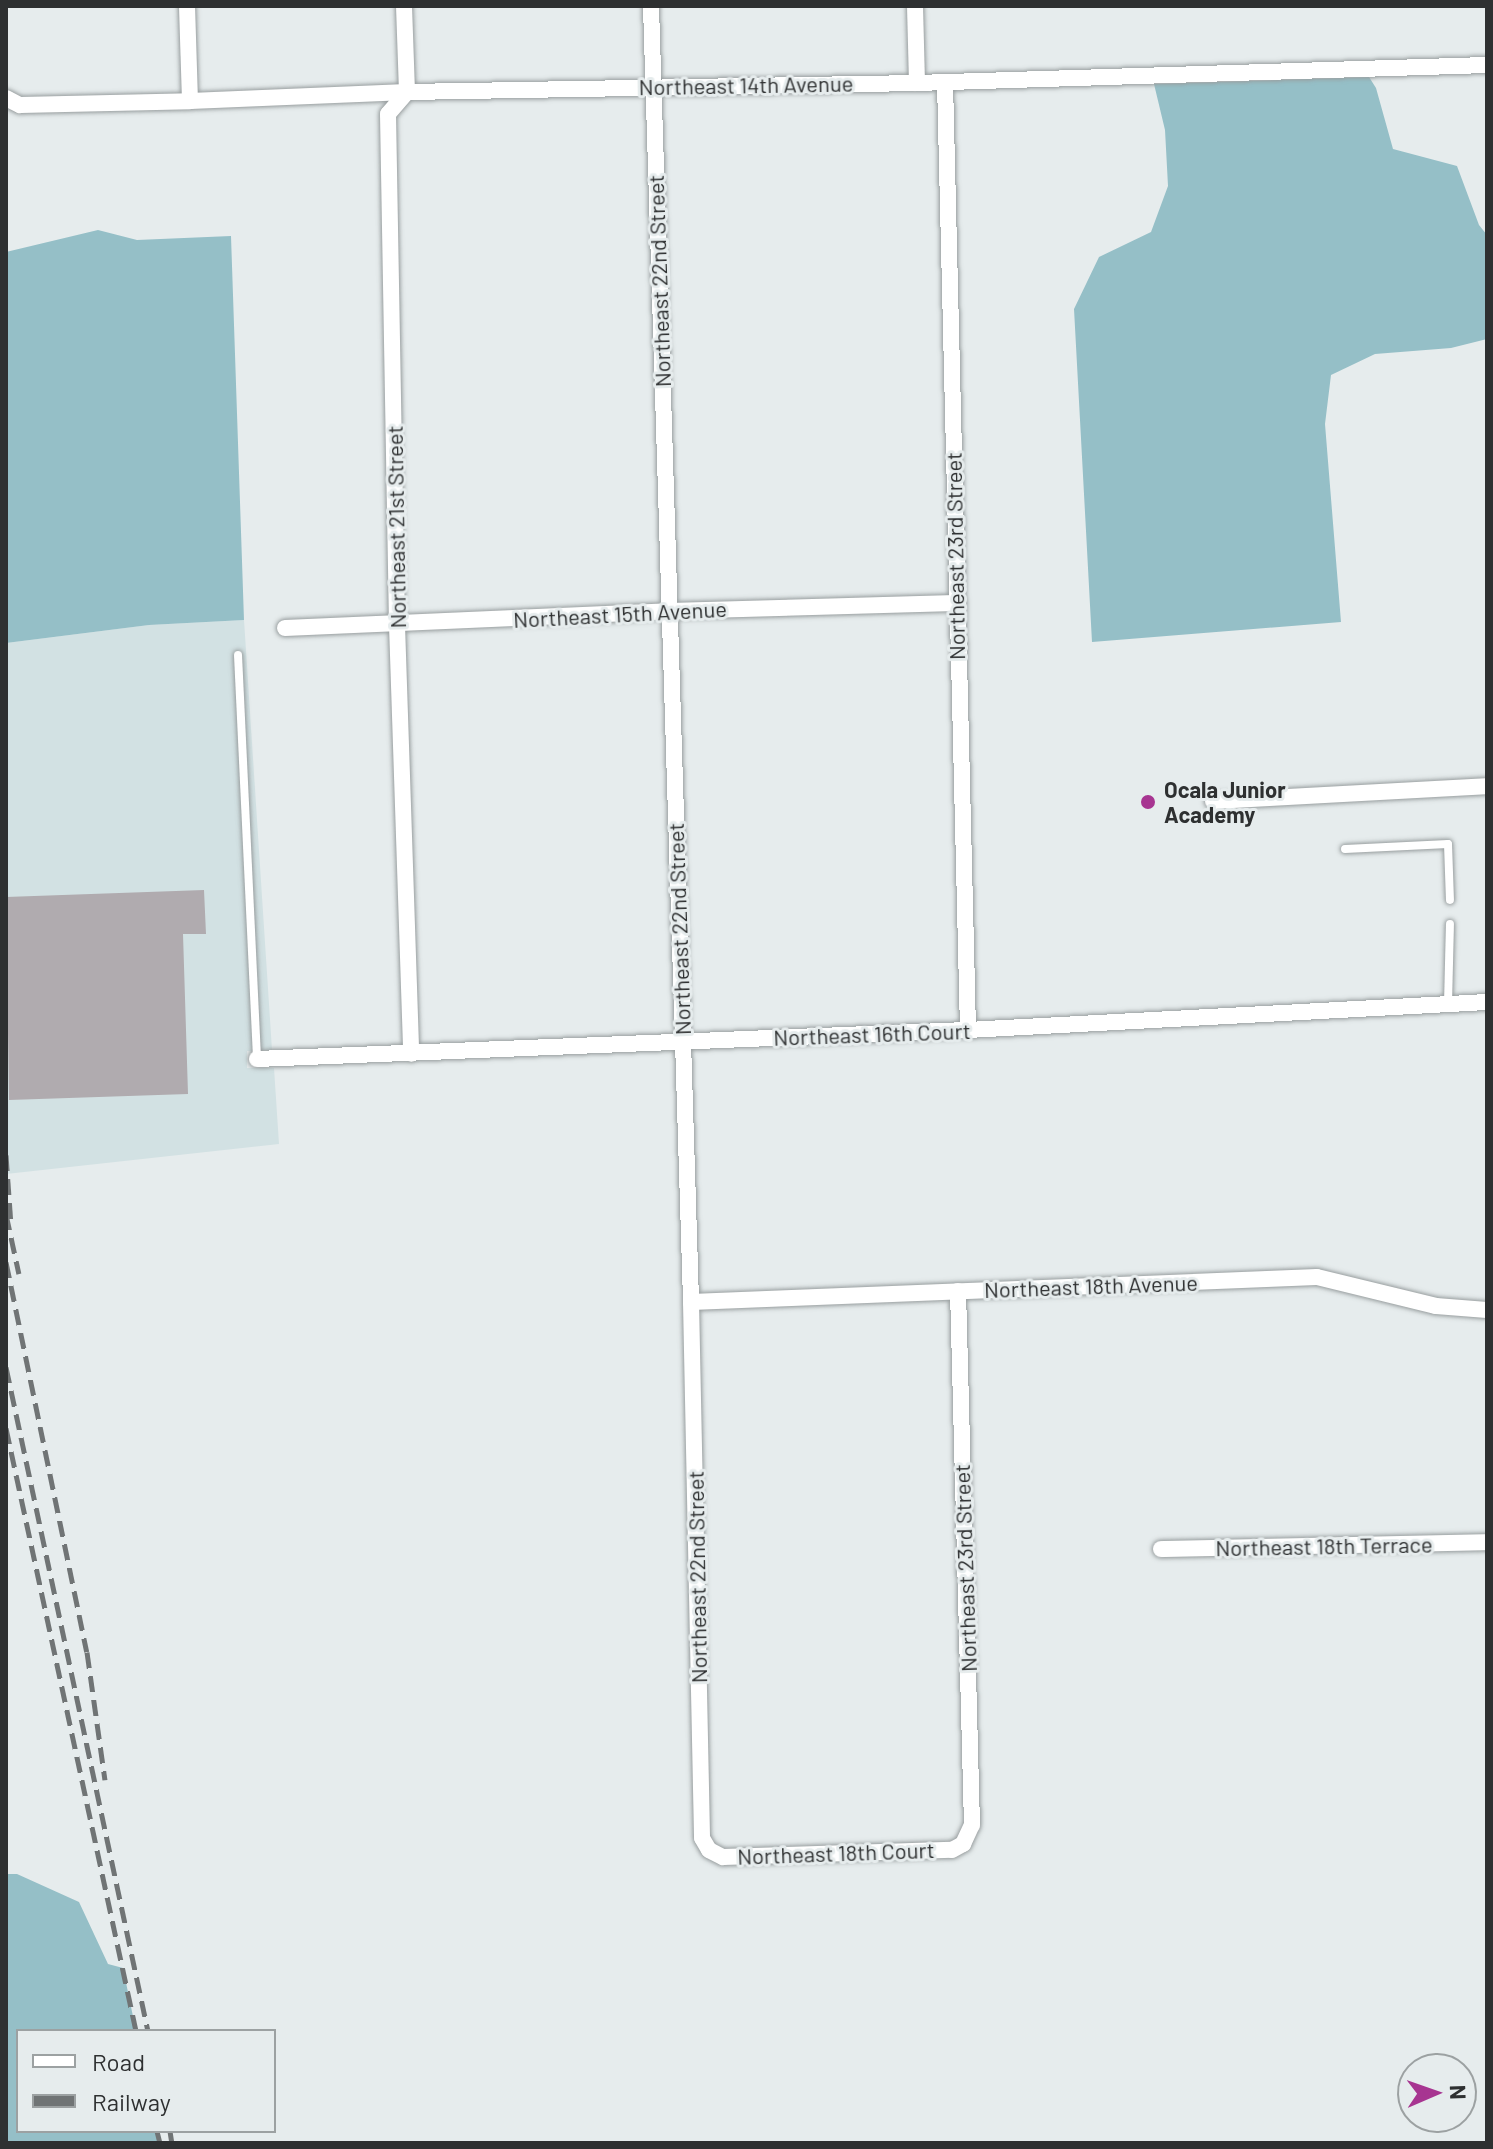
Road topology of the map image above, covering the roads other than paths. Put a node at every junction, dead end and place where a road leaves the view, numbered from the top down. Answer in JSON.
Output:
{"nodes":[{"id":1,"x":187,"y":6,"type":"edge"},
{"id":2,"x":404,"y":6,"type":"edge"},
{"id":3,"x":651,"y":6,"type":"edge"},
{"id":4,"x":915,"y":6,"type":"edge"},
{"id":5,"x":1487,"y":65,"type":"edge"},
{"id":6,"x":945,"y":82,"type":"junction"},
{"id":7,"x":917,"y":83,"type":"junction"},
{"id":8,"x":653,"y":86,"type":"junction"},
{"id":9,"x":407,"y":92,"type":"junction"},
{"id":10,"x":6,"y":98,"type":"edge"},
{"id":11,"x":190,"y":101,"type":"junction"},
{"id":12,"x":955,"y":603,"type":"junction"},
{"id":13,"x":669,"y":611,"type":"junction"},
{"id":14,"x":397,"y":625,"type":"junction"},
{"id":15,"x":285,"y":628,"type":"dead end"},
{"id":16,"x":238,"y":655,"type":"dead end"},
{"id":17,"x":1487,"y":786,"type":"edge"},
{"id":18,"x":1213,"y":801,"type":"dead end"},
{"id":19,"x":1345,"y":849,"type":"dead end"},
{"id":20,"x":1450,"y":900,"type":"dead end"},
{"id":21,"x":1450,"y":924,"type":"dead end"},
{"id":22,"x":1487,"y":1002,"type":"edge"},
{"id":23,"x":1448,"y":1004,"type":"junction"},
{"id":24,"x":968,"y":1030,"type":"junction"},
{"id":25,"x":683,"y":1042,"type":"junction"},
{"id":26,"x":411,"y":1054,"type":"junction"},
{"id":27,"x":257,"y":1059,"type":"joint"},
{"id":28,"x":958,"y":1291,"type":"junction"},
{"id":29,"x":691,"y":1302,"type":"junction"},
{"id":30,"x":1487,"y":1310,"type":"edge"},
{"id":31,"x":1487,"y":1542,"type":"edge"},
{"id":32,"x":1161,"y":1549,"type":"dead end"},
{"id":33,"x":963,"y":1844,"type":"joint"},
{"id":34,"x":709,"y":1850,"type":"joint"}],
"edges":[{"from":1,"to":11,"type":"street"},
{"from":2,"to":9,"type":"street"},
{"from":3,"to":8,"type":"street","name":"Northeast 22nd Street"},
{"from":4,"to":7,"type":"street"},
{"from":5,"to":6,"type":"street","name":"Northeast 14th Avenue"},
{"from":6,"to":7,"type":"street","name":"Northeast 14th Avenue"},
{"from":6,"to":12,"type":"street","name":"Northeast 23rd Street"},
{"from":7,"to":8,"type":"street","name":"Northeast 14th Avenue"},
{"from":8,"to":9,"type":"street","name":"Northeast 14th Avenue"},
{"from":8,"to":13,"type":"street","name":"Northeast 22nd Street"},
{"from":9,"to":11,"type":"street","name":"Northeast 14th Avenue"},
{"from":9,"to":14,"type":"street","name":"Northeast 21st Street"},
{"from":10,"to":11,"type":"street","name":"Northeast 14th Avenue"},
{"from":12,"to":13,"type":"street","name":"Northeast 15th Avenue"},
{"from":12,"to":24,"type":"street","name":"Northeast 23rd Street"},
{"from":13,"to":14,"type":"street","name":"Northeast 15th Avenue"},
{"from":13,"to":25,"type":"street","name":"Northeast 22nd Street"},
{"from":14,"to":15,"type":"street","name":"Northeast 15th Avenue"},
{"from":14,"to":26,"type":"street","name":"Northeast 21st Street"},
{"from":16,"to":27,"type":"lane"},
{"from":17,"to":18,"type":"street"},
{"from":19,"to":20,"type":"lane"},
{"from":21,"to":23,"type":"lane"},
{"from":22,"to":23,"type":"street","name":"Northeast 16th Court"},
{"from":23,"to":24,"type":"street","name":"Northeast 16th Court"},
{"from":24,"to":25,"type":"street","name":"Northeast 16th Court"},
{"from":25,"to":26,"type":"street","name":"Northeast 16th Court"},
{"from":25,"to":29,"type":"street","name":"Northeast 22nd Street"},
{"from":26,"to":27,"type":"street","name":"Northeast 16th Court"},
{"from":28,"to":29,"type":"street","name":"Northeast 18th Avenue"},
{"from":28,"to":30,"type":"street","name":"Northeast 18th Avenue"},
{"from":28,"to":33,"type":"street","name":"Northeast 23rd Street"},
{"from":29,"to":34,"type":"street","name":"Northeast 22nd Street"},
{"from":31,"to":32,"type":"street","name":"Northeast 18th Terrace"},
{"from":33,"to":34,"type":"street","name":"Northeast 18th Court"}]}
